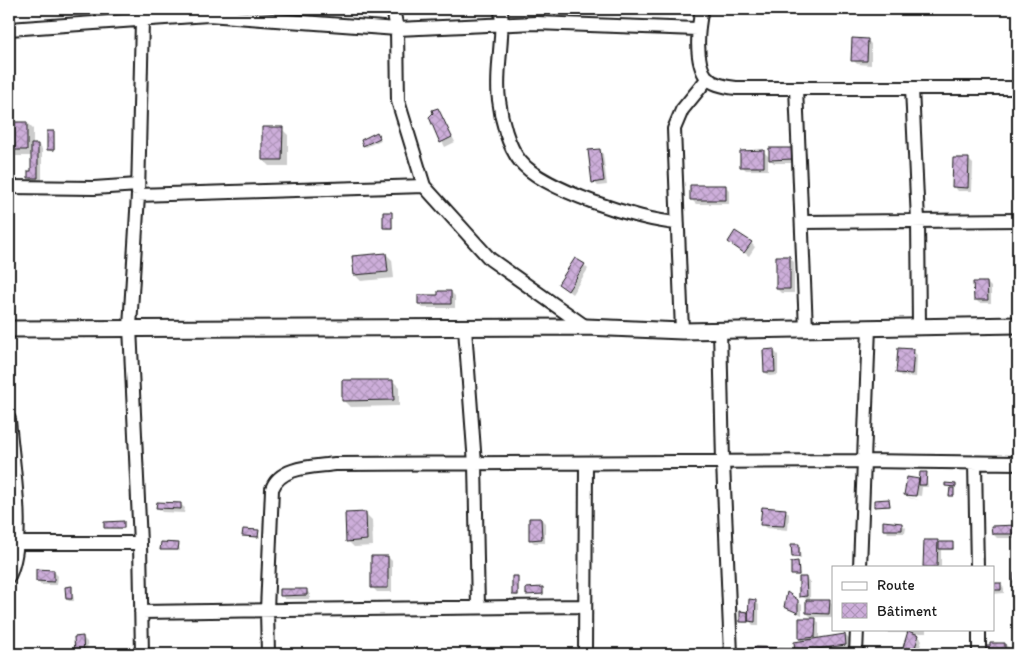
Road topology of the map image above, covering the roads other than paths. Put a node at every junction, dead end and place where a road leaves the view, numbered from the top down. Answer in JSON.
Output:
{"nodes":[{"id":1,"x":393,"y":9,"type":"edge"},
{"id":2,"x":501,"y":9,"type":"edge"},
{"id":3,"x":702,"y":9,"type":"edge"},
{"id":4,"x":208,"y":12,"type":"edge"},
{"id":5,"x":142,"y":20,"type":"junction"},
{"id":6,"x":502,"y":25,"type":"junction"},
{"id":7,"x":9,"y":29,"type":"edge"},
{"id":8,"x":398,"y":29,"type":"junction"},
{"id":9,"x":697,"y":29,"type":"junction"},
{"id":10,"x":708,"y":78,"type":"junction"},
{"id":11,"x":796,"y":88,"type":"junction"},
{"id":12,"x":912,"y":88,"type":"junction"},
{"id":13,"x":1018,"y":88,"type":"edge"},
{"id":14,"x":424,"y":186,"type":"junction"},
{"id":15,"x":9,"y":187,"type":"edge"},
{"id":16,"x":138,"y":190,"type":"junction"},
{"id":17,"x":1018,"y":220,"type":"edge"},
{"id":18,"x":803,"y":222,"type":"junction"},
{"id":19,"x":918,"y":222,"type":"junction"},
{"id":20,"x":677,"y":223,"type":"junction"},
{"id":21,"x":919,"y":325,"type":"junction"},
{"id":22,"x":1018,"y":325,"type":"edge"},
{"id":23,"x":130,"y":327,"type":"junction"},
{"id":24,"x":586,"y":327,"type":"junction"},
{"id":25,"x":869,"y":327,"type":"junction"},
{"id":26,"x":465,"y":328,"type":"junction"},
{"id":27,"x":9,"y":329,"type":"edge"},
{"id":28,"x":720,"y":329,"type":"junction"},
{"id":29,"x":806,"y":329,"type":"junction"},
{"id":30,"x":682,"y":331,"type":"junction"},
{"id":31,"x":9,"y":419,"type":"edge"},
{"id":32,"x":10,"y":452,"type":"edge"},
{"id":33,"x":864,"y":461,"type":"junction"},
{"id":34,"x":723,"y":462,"type":"junction"},
{"id":35,"x":586,"y":463,"type":"junction"},
{"id":36,"x":975,"y":463,"type":"junction"},
{"id":37,"x":1018,"y":463,"type":"edge"},
{"id":38,"x":475,"y":464,"type":"junction"},
{"id":39,"x":16,"y":543,"type":"junction"},
{"id":40,"x":140,"y":543,"type":"junction"},
{"id":41,"x":860,"y":566,"type":"edge"},
{"id":42,"x":977,"y":566,"type":"edge"},
{"id":43,"x":9,"y":576,"type":"edge"},
{"id":44,"x":585,"y":606,"type":"junction"},
{"id":45,"x":478,"y":607,"type":"junction"},
{"id":46,"x":267,"y":610,"type":"junction"},
{"id":47,"x":141,"y":612,"type":"junction"},
{"id":48,"x":857,"y":630,"type":"edge"},
{"id":49,"x":979,"y":630,"type":"edge"},
{"id":50,"x":142,"y":654,"type":"edge"},
{"id":51,"x":268,"y":654,"type":"edge"},
{"id":52,"x":585,"y":654,"type":"edge"},
{"id":53,"x":732,"y":654,"type":"edge"},
{"id":54,"x":856,"y":654,"type":"edge"},
{"id":55,"x":979,"y":654,"type":"edge"}],
"edges":[{"from":1,"to":8,"type":"street"},
{"from":2,"to":6,"type":"street"},
{"from":3,"to":9,"type":"street"},
{"from":4,"to":5,"type":"street"},
{"from":4,"to":8,"type":"street"},
{"from":5,"to":7,"type":"street"},
{"from":5,"to":16,"type":"street"},
{"from":6,"to":8,"type":"street"},
{"from":6,"to":9,"type":"street"},
{"from":6,"to":20,"type":"street"},
{"from":8,"to":14,"type":"street"},
{"from":9,"to":10,"type":"street"},
{"from":10,"to":11,"type":"street"},
{"from":10,"to":20,"type":"street"},
{"from":11,"to":12,"type":"street"},
{"from":11,"to":18,"type":"street"},
{"from":12,"to":13,"type":"street"},
{"from":12,"to":19,"type":"street"},
{"from":14,"to":16,"type":"street"},
{"from":14,"to":24,"type":"street"},
{"from":15,"to":16,"type":"street"},
{"from":16,"to":23,"type":"street"},
{"from":17,"to":19,"type":"street"},
{"from":18,"to":19,"type":"street"},
{"from":18,"to":29,"type":"street"},
{"from":19,"to":21,"type":"street"},
{"from":20,"to":30,"type":"street"},
{"from":21,"to":22,"type":"street"},
{"from":21,"to":25,"type":"street"},
{"from":23,"to":26,"type":"street"},
{"from":23,"to":27,"type":"street"},
{"from":23,"to":40,"type":"street"},
{"from":24,"to":26,"type":"street"},
{"from":24,"to":30,"type":"street"},
{"from":25,"to":29,"type":"street"},
{"from":25,"to":33,"type":"street"},
{"from":26,"to":38,"type":"street"},
{"from":28,"to":29,"type":"street"},
{"from":28,"to":30,"type":"street"},
{"from":28,"to":34,"type":"street"},
{"from":31,"to":32,"type":"street"},
{"from":32,"to":39,"type":"street"},
{"from":33,"to":34,"type":"street"},
{"from":33,"to":36,"type":"street"},
{"from":33,"to":41,"type":"street"},
{"from":34,"to":35,"type":"street"},
{"from":34,"to":53,"type":"street"},
{"from":35,"to":38,"type":"street"},
{"from":35,"to":44,"type":"street"},
{"from":36,"to":37,"type":"street"},
{"from":36,"to":42,"type":"street"},
{"from":38,"to":45,"type":"street"},
{"from":38,"to":46,"type":"street"},
{"from":39,"to":40,"type":"street"},
{"from":39,"to":43,"type":"street"},
{"from":40,"to":47,"type":"street"},
{"from":44,"to":45,"type":"street"},
{"from":44,"to":52,"type":"street"},
{"from":45,"to":46,"type":"street"},
{"from":46,"to":47,"type":"street"},
{"from":46,"to":51,"type":"street"},
{"from":47,"to":50,"type":"street"},
{"from":48,"to":54,"type":"street"},
{"from":49,"to":55,"type":"street"}]}
